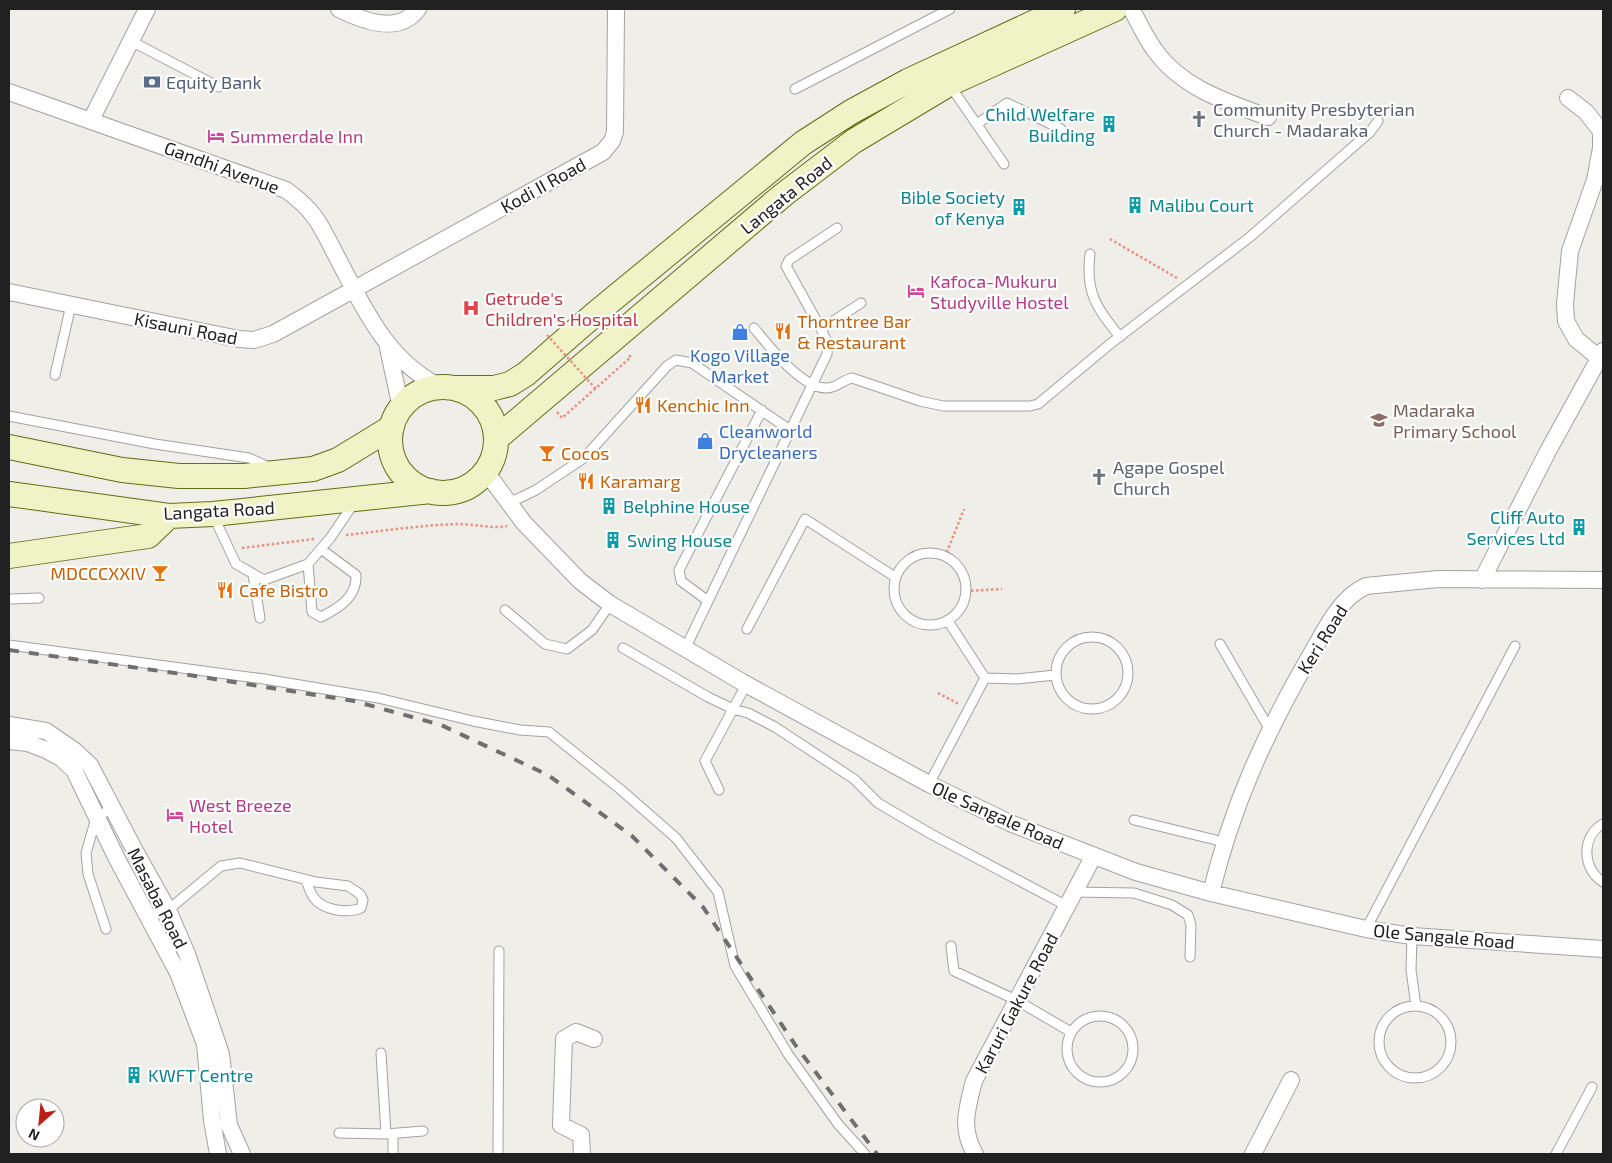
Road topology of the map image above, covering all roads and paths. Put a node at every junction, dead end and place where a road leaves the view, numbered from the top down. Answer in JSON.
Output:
{"nodes":[{"id":1,"x":147,"y":9,"type":"edge"},
{"id":2,"x":339,"y":9,"type":"edge"},
{"id":3,"x":418,"y":9,"type":"edge"},
{"id":4,"x":616,"y":9,"type":"edge"},
{"id":5,"x":950,"y":9,"type":"edge"},
{"id":6,"x":1063,"y":9,"type":"edge"},
{"id":7,"x":1115,"y":9,"type":"edge"},
{"id":8,"x":1131,"y":9,"type":"edge"},
{"id":9,"x":131,"y":41,"type":"junction"},
{"id":10,"x":949,"y":84,"type":"junction"},
{"id":11,"x":220,"y":87,"type":"dead end"},
{"id":12,"x":796,"y":89,"type":"dead end"},
{"id":13,"x":9,"y":92,"type":"edge"},
{"id":14,"x":1568,"y":98,"type":"dead end"},
{"id":15,"x":1268,"y":117,"type":"dead end"},
{"id":16,"x":91,"y":120,"type":"junction"},
{"id":17,"x":1378,"y":121,"type":"dead end"},
{"id":18,"x":977,"y":124,"type":"junction"},
{"id":19,"x":1062,"y":129,"type":"dead end"},
{"id":20,"x":1004,"y":164,"type":"dead end"},
{"id":21,"x":837,"y":228,"type":"dead end"},
{"id":22,"x":1110,"y":239,"type":"dead end"},
{"id":23,"x":1090,"y":254,"type":"dead end"},
{"id":24,"x":1187,"y":284,"type":"junction"},
{"id":25,"x":354,"y":288,"type":"junction"},
{"id":26,"x":9,"y":292,"type":"edge"},
{"id":27,"x":861,"y":303,"type":"dead end"},
{"id":28,"x":71,"y":305,"type":"junction"},
{"id":29,"x":754,"y":328,"type":"dead end"},
{"id":30,"x":821,"y":328,"type":"junction"},
{"id":31,"x":547,"y":335,"type":"dead end"},
{"id":32,"x":1120,"y":337,"type":"junction"},
{"id":33,"x":387,"y":346,"type":"junction"},
{"id":34,"x":1601,"y":354,"type":"edge"},
{"id":35,"x":630,"y":357,"type":"dead end"},
{"id":36,"x":55,"y":374,"type":"dead end"},
{"id":37,"x":812,"y":385,"type":"junction"},
{"id":38,"x":447,"y":388,"type":"junction"},
{"id":39,"x":596,"y":389,"type":"junction"},
{"id":40,"x":762,"y":410,"type":"junction"},
{"id":41,"x":9,"y":416,"type":"edge"},
{"id":42,"x":396,"y":418,"type":"junction"},
{"id":43,"x":562,"y":418,"type":"dead end"},
{"id":44,"x":790,"y":430,"type":"junction"},
{"id":45,"x":496,"y":439,"type":"junction"},
{"id":46,"x":9,"y":447,"type":"edge"},
{"id":47,"x":486,"y":472,"type":"junction"},
{"id":48,"x":280,"y":473,"type":"junction"},
{"id":49,"x":431,"y":491,"type":"junction"},
{"id":50,"x":9,"y":494,"type":"edge"},
{"id":51,"x":357,"y":499,"type":"junction"},
{"id":52,"x":507,"y":504,"type":"junction"},
{"id":53,"x":964,"y":510,"type":"dead end"},
{"id":54,"x":213,"y":514,"type":"junction"},
{"id":55,"x":169,"y":516,"type":"junction"},
{"id":56,"x":524,"y":524,"type":"junction"},
{"id":57,"x":331,"y":537,"type":"junction"},
{"id":58,"x":322,"y":549,"type":"junction"},
{"id":59,"x":228,"y":550,"type":"junction"},
{"id":60,"x":9,"y":556,"type":"edge"},
{"id":61,"x":945,"y":557,"type":"junction"},
{"id":62,"x":308,"y":564,"type":"junction"},
{"id":63,"x":253,"y":574,"type":"junction"},
{"id":64,"x":895,"y":578,"type":"junction"},
{"id":65,"x":1482,"y":580,"type":"junction"},
{"id":66,"x":1603,"y":580,"type":"edge"},
{"id":67,"x":1002,"y":589,"type":"dead end"},
{"id":68,"x":966,"y":591,"type":"junction"},
{"id":69,"x":39,"y":598,"type":"dead end"},
{"id":70,"x":9,"y":599,"type":"edge"},
{"id":71,"x":708,"y":601,"type":"junction"},
{"id":72,"x":610,"y":604,"type":"junction"},
{"id":73,"x":505,"y":610,"type":"dead end"},
{"id":74,"x":260,"y":618,"type":"dead end"},
{"id":75,"x":948,"y":621,"type":"junction"},
{"id":76,"x":747,"y":629,"type":"dead end"},
{"id":77,"x":1220,"y":644,"type":"dead end"},
{"id":78,"x":9,"y":645,"type":"edge"},
{"id":79,"x":1514,"y":646,"type":"dead end"},
{"id":80,"x":623,"y":648,"type":"dead end"},
{"id":81,"x":685,"y":649,"type":"junction"},
{"id":82,"x":1055,"y":675,"type":"junction"},
{"id":83,"x":985,"y":678,"type":"junction"},
{"id":84,"x":746,"y":685,"type":"junction"},
{"id":85,"x":938,"y":693,"type":"dead end"},
{"id":86,"x":733,"y":709,"type":"junction"},
{"id":87,"x":969,"y":709,"type":"junction"},
{"id":88,"x":9,"y":725,"type":"edge"},
{"id":89,"x":1270,"y":730,"type":"junction"},
{"id":90,"x":9,"y":740,"type":"edge"},
{"id":91,"x":929,"y":784,"type":"junction"},
{"id":92,"x":719,"y":790,"type":"dead end"},
{"id":93,"x":112,"y":808,"type":"junction"},
{"id":94,"x":96,"y":818,"type":"junction"},
{"id":95,"x":1134,"y":820,"type":"dead end"},
{"id":96,"x":1603,"y":824,"type":"edge"},
{"id":97,"x":1224,"y":842,"type":"junction"},
{"id":98,"x":135,"y":851,"type":"junction"},
{"id":99,"x":1093,"y":857,"type":"junction"},
{"id":100,"x":116,"y":858,"type":"junction"},
{"id":101,"x":306,"y":880,"type":"junction"},
{"id":102,"x":1603,"y":882,"type":"edge"},
{"id":103,"x":1211,"y":893,"type":"junction"},
{"id":104,"x":1071,"y":899,"type":"junction"},
{"id":105,"x":168,"y":910,"type":"junction"},
{"id":106,"x":149,"y":916,"type":"junction"},
{"id":107,"x":106,"y":929,"type":"dead end"},
{"id":108,"x":1366,"y":929,"type":"junction"},
{"id":109,"x":1412,"y":936,"type":"junction"},
{"id":110,"x":951,"y":946,"type":"dead end"},
{"id":111,"x":1603,"y":948,"type":"edge"},
{"id":112,"x":499,"y":951,"type":"dead end"},
{"id":113,"x":1190,"y":957,"type":"dead end"},
{"id":114,"x":1016,"y":1000,"type":"junction"},
{"id":115,"x":1416,"y":1006,"type":"junction"},
{"id":116,"x":1071,"y":1032,"type":"junction"},
{"id":117,"x":594,"y":1039,"type":"dead end"},
{"id":118,"x":381,"y":1053,"type":"dead end"},
{"id":119,"x":1291,"y":1080,"type":"dead end"},
{"id":120,"x":1592,"y":1087,"type":"dead end"},
{"id":121,"x":423,"y":1131,"type":"dead end"},
{"id":122,"x":339,"y":1133,"type":"dead end"},
{"id":123,"x":389,"y":1134,"type":"junction"},
{"id":124,"x":218,"y":1154,"type":"edge"},
{"id":125,"x":242,"y":1154,"type":"edge"},
{"id":126,"x":393,"y":1154,"type":"edge"},
{"id":127,"x":498,"y":1154,"type":"edge"},
{"id":128,"x":582,"y":1154,"type":"edge"},
{"id":129,"x":865,"y":1154,"type":"edge"},
{"id":130,"x":975,"y":1154,"type":"edge"},
{"id":131,"x":1253,"y":1154,"type":"edge"},
{"id":132,"x":1556,"y":1154,"type":"edge"}],
"edges":[{"from":1,"to":9,"type":"street"},
{"from":2,"to":3,"type":"street"},
{"from":4,"to":25,"type":"street","name":"Kodi II Road"},
{"from":5,"to":12,"type":"lane"},
{"from":6,"to":38,"type":"main road","name":"Langata Road"},
{"from":7,"to":10,"type":"main road","name":"Langata Road"},
{"from":8,"to":15,"type":"street"},
{"from":9,"to":11,"type":"lane"},
{"from":9,"to":16,"type":"street"},
{"from":10,"to":18,"type":"lane"},
{"from":10,"to":45,"type":"main road","name":"Langata Road"},
{"from":13,"to":16,"type":"street","name":"Gandhi Avenue"},
{"from":14,"to":34,"type":"street"},
{"from":16,"to":25,"type":"street","name":"Gandhi Avenue"},
{"from":17,"to":24,"type":"lane"},
{"from":18,"to":19,"type":"lane"},
{"from":18,"to":20,"type":"lane"},
{"from":21,"to":30,"type":"lane"},
{"from":22,"to":24,"type":"path"},
{"from":23,"to":32,"type":"lane"},
{"from":24,"to":32,"type":"lane"},
{"from":25,"to":28,"type":"street","name":"Kisauni Road"},
{"from":25,"to":33,"type":"street","name":"Gandhi Avenue"},
{"from":26,"to":28,"type":"street","name":"Kisauni Road"},
{"from":27,"to":30,"type":"lane"},
{"from":28,"to":36,"type":"lane"},
{"from":29,"to":37,"type":"lane"},
{"from":30,"to":37,"type":"lane"},
{"from":31,"to":39,"type":"path","bridge":true},
{"from":32,"to":37,"type":"lane"},
{"from":33,"to":38,"type":"street","name":"Gandhi Avenue"},
{"from":33,"to":42,"type":"street","name":"Gandhi Avenue"},
{"from":34,"to":65,"type":"street"},
{"from":35,"to":39,"type":"path"},
{"from":37,"to":44,"type":"lane"},
{"from":38,"to":42,"type":"main road"},
{"from":38,"to":45,"type":"main road"},
{"from":39,"to":43,"type":"path"},
{"from":40,"to":44,"type":"lane"},
{"from":40,"to":52,"type":"lane"},
{"from":40,"to":71,"type":"lane"},
{"from":41,"to":48,"type":"lane"},
{"from":42,"to":48,"type":"main road","name":"Langata Road"},
{"from":42,"to":49,"type":"main road"},
{"from":44,"to":71,"type":"lane"},
{"from":45,"to":47,"type":"main road"},
{"from":46,"to":48,"type":"main road","name":"Langata Road"},
{"from":47,"to":49,"type":"main road"},
{"from":47,"to":52,"type":"street","name":"Ole Sangale Road"},
{"from":49,"to":51,"type":"main road","name":"Langata Road"},
{"from":50,"to":55,"type":"main road","name":"Langata Road"},
{"from":51,"to":54,"type":"main road","name":"Langata Road"},
{"from":51,"to":57,"type":"lane"},
{"from":52,"to":56,"type":"street","name":"Ole Sangale Road"},
{"from":53,"to":61,"type":"path"},
{"from":54,"to":55,"type":"main road","name":"Langata Road"},
{"from":54,"to":59,"type":"lane"},
{"from":55,"to":60,"type":"main road"},
{"from":56,"to":57,"type":"path"},
{"from":56,"to":72,"type":"street","name":"Ole Sangale Road"},
{"from":57,"to":58,"type":"lane"},
{"from":57,"to":59,"type":"path"},
{"from":58,"to":62,"type":"lane"},
{"from":58,"to":62,"type":"lane"},
{"from":59,"to":63,"type":"lane"},
{"from":61,"to":64,"type":"lane"},
{"from":61,"to":68,"type":"lane"},
{"from":62,"to":63,"type":"lane"},
{"from":63,"to":74,"type":"lane"},
{"from":64,"to":75,"type":"lane"},
{"from":64,"to":76,"type":"lane"},
{"from":65,"to":66,"type":"street","name":"Keri Road"},
{"from":65,"to":89,"type":"street","name":"Keri Road"},
{"from":67,"to":68,"type":"path"},
{"from":68,"to":75,"type":"lane"},
{"from":69,"to":70,"type":"lane"},
{"from":71,"to":81,"type":"lane"},
{"from":72,"to":73,"type":"lane"},
{"from":72,"to":81,"type":"street","name":"Ole Sangale Road"},
{"from":75,"to":83,"type":"lane"},
{"from":77,"to":89,"type":"lane"},
{"from":78,"to":129,"type":"lane"},
{"from":79,"to":108,"type":"lane"},
{"from":80,"to":86,"type":"lane"},
{"from":81,"to":84,"type":"street","name":"Ole Sangale Road"},
{"from":82,"to":82,"type":"lane"},
{"from":82,"to":83,"type":"lane"},
{"from":83,"to":87,"type":"lane"},
{"from":84,"to":86,"type":"lane"},
{"from":84,"to":91,"type":"street","name":"Ole Sangale Road"},
{"from":85,"to":87,"type":"path"},
{"from":86,"to":92,"type":"lane"},
{"from":86,"to":104,"type":"lane"},
{"from":87,"to":91,"type":"lane"},
{"from":88,"to":93,"type":"street","name":"Masaba Road"},
{"from":89,"to":97,"type":"street","name":"Keri Road"},
{"from":90,"to":94,"type":"street","name":"Masaba Road"},
{"from":91,"to":99,"type":"street","name":"Ole Sangale Road"},
{"from":93,"to":94,"type":"lane"},
{"from":93,"to":98,"type":"street","name":"Masaba Road"},
{"from":94,"to":100,"type":"street","name":"Masaba Road"},
{"from":94,"to":107,"type":"lane"},
{"from":95,"to":97,"type":"lane"},
{"from":96,"to":102,"type":"lane"},
{"from":97,"to":103,"type":"street","name":"Keri Road"},
{"from":98,"to":100,"type":"street"},
{"from":98,"to":105,"type":"street","name":"Masaba Road"},
{"from":99,"to":103,"type":"street","name":"Ole Sangale Road"},
{"from":99,"to":104,"type":"street","name":"Karuri Gakure Road"},
{"from":100,"to":106,"type":"street","name":"Masaba Road"},
{"from":101,"to":101,"type":"lane"},
{"from":101,"to":105,"type":"lane"},
{"from":103,"to":108,"type":"street","name":"Ole Sangale Road"},
{"from":104,"to":113,"type":"lane"},
{"from":104,"to":114,"type":"street","name":"Karuri Gakure Road"},
{"from":105,"to":106,"type":"lane"},
{"from":105,"to":125,"type":"street","name":"Masaba Road"},
{"from":106,"to":124,"type":"street","name":"Masaba Road"},
{"from":108,"to":109,"type":"street","name":"Ole Sangale Road"},
{"from":109,"to":111,"type":"street","name":"Ole Sangale Road"},
{"from":109,"to":115,"type":"lane"},
{"from":110,"to":114,"type":"lane"},
{"from":112,"to":127,"type":"lane"},
{"from":114,"to":116,"type":"lane"},
{"from":114,"to":130,"type":"street","name":"Karuri Gakure Road"},
{"from":115,"to":115,"type":"lane"},
{"from":116,"to":116,"type":"lane"},
{"from":117,"to":128,"type":"street"},
{"from":118,"to":123,"type":"lane"},
{"from":119,"to":131,"type":"street"},
{"from":120,"to":132,"type":"lane"},
{"from":121,"to":123,"type":"lane"},
{"from":122,"to":123,"type":"lane"},
{"from":123,"to":126,"type":"lane"}]}
